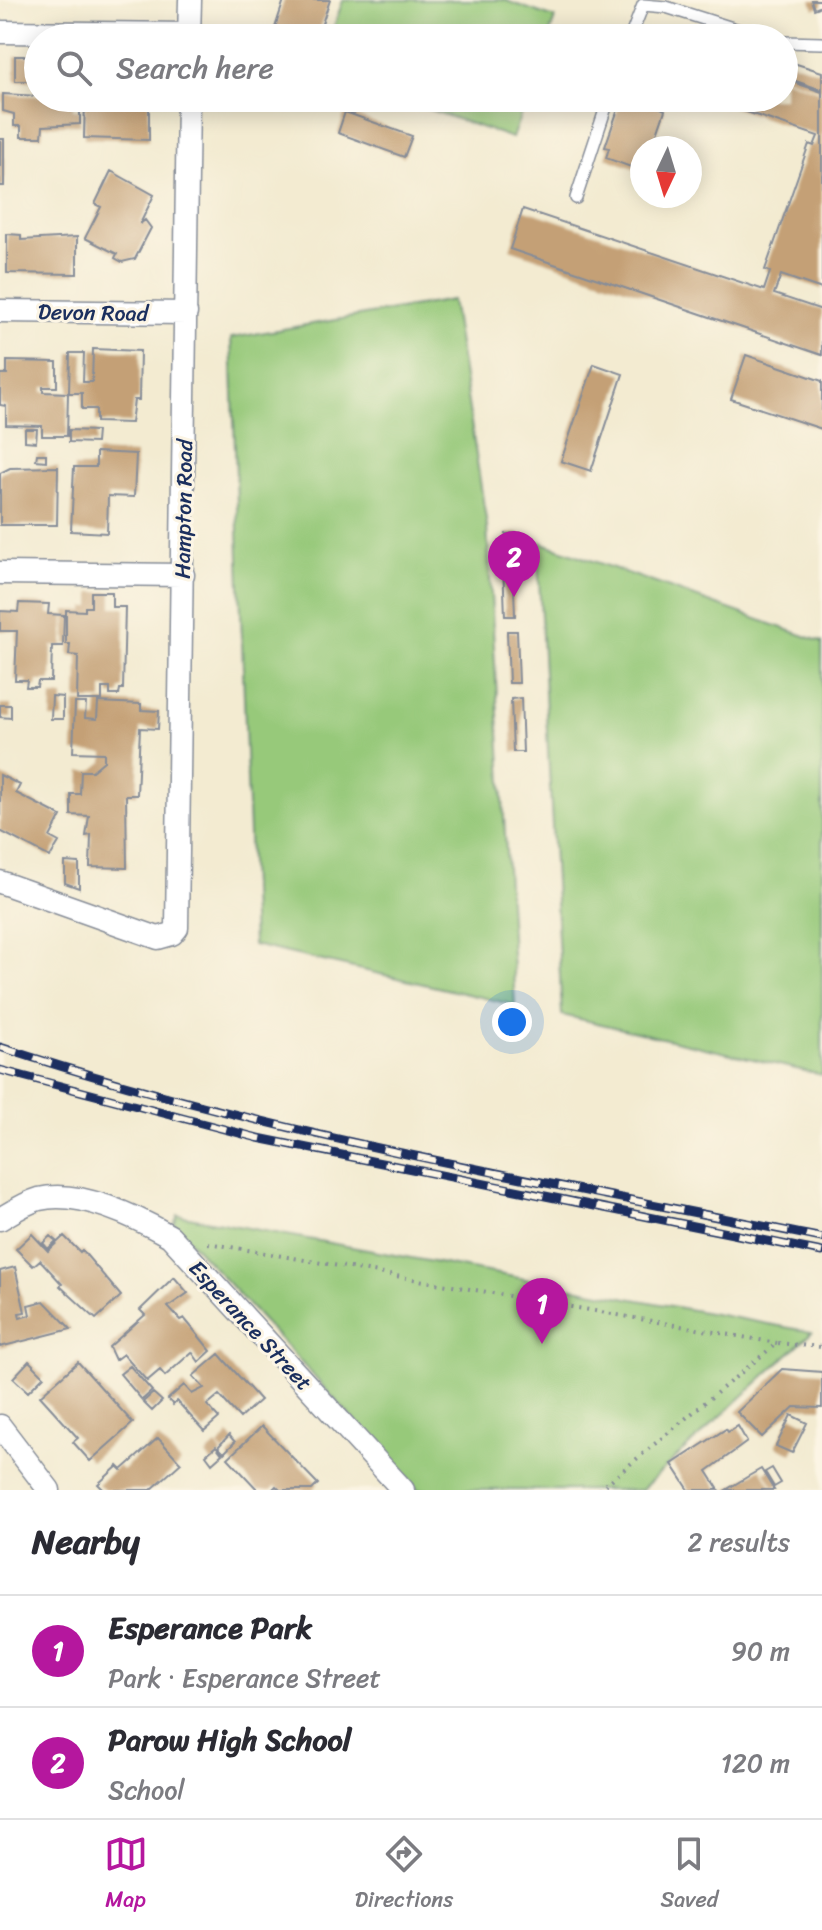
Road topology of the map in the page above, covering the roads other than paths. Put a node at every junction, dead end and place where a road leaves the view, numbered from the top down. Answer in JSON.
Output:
{"nodes":[{"id":1,"x":190,"y":0,"type":"edge"},
{"id":2,"x":189,"y":24,"type":"edge"},
{"id":3,"x":636,"y":24,"type":"edge"},
{"id":4,"x":720,"y":24,"type":"edge"},
{"id":5,"x":0,"y":32,"type":"edge"},
{"id":6,"x":24,"y":33,"type":"edge"},
{"id":7,"x":798,"y":42,"type":"edge"},
{"id":8,"x":822,"y":43,"type":"edge"},
{"id":9,"x":188,"y":112,"type":"edge"},
{"id":10,"x":604,"y":112,"type":"edge"},
{"id":11,"x":576,"y":198,"type":"dead end"},
{"id":12,"x":0,"y":311,"type":"edge"},
{"id":13,"x":186,"y":313,"type":"junction"},
{"id":14,"x":0,"y":573,"type":"edge"},
{"id":15,"x":183,"y":575,"type":"junction"},
{"id":16,"x":0,"y":882,"type":"edge"},
{"id":17,"x":0,"y":1219,"type":"edge"},
{"id":18,"x":0,"y":1426,"type":"edge"},
{"id":19,"x":49,"y":1490,"type":"edge"},
{"id":20,"x":403,"y":1490,"type":"edge"}],
"edges":[{"from":1,"to":2,"type":"street"},
{"from":3,"to":4,"type":"lane"},
{"from":5,"to":6,"type":"street"},
{"from":7,"to":8,"type":"lane"},
{"from":9,"to":13,"type":"street","name":"Hampton Road"},
{"from":10,"to":11,"type":"lane"},
{"from":12,"to":13,"type":"street","name":"Devon Road"},
{"from":13,"to":15,"type":"street","name":"Hampton Road"},
{"from":14,"to":15,"type":"street"},
{"from":15,"to":16,"type":"street","name":"Hampton Road"},
{"from":17,"to":20,"type":"street","name":"Esperance Street"},
{"from":18,"to":19,"type":"street"}]}
